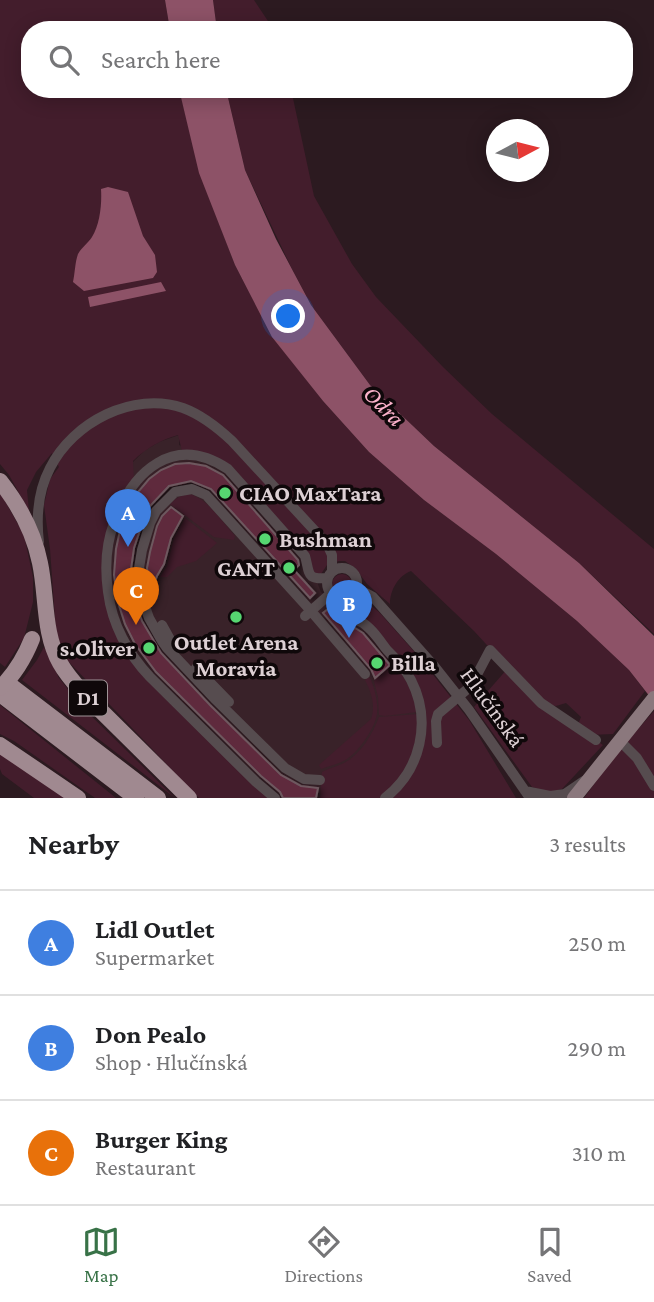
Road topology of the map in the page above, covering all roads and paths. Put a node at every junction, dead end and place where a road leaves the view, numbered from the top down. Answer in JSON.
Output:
{"nodes":[{"id":1,"x":0,"y":481,"type":"edge"},
{"id":2,"x":40,"y":562,"type":"junction"},
{"id":3,"x":330,"y":575,"type":"junction"},
{"id":4,"x":42,"y":583,"type":"junction"},
{"id":5,"x":356,"y":588,"type":"junction"},
{"id":6,"x":336,"y":596,"type":"junction"},
{"id":7,"x":308,"y":614,"type":"junction"},
{"id":8,"x":162,"y":625,"type":"dead end"},
{"id":9,"x":365,"y":674,"type":"dead end"},
{"id":10,"x":2,"y":684,"type":"edge"},
{"id":11,"x":459,"y":697,"type":"junction"},
{"id":12,"x":654,"y":698,"type":"edge"},
{"id":13,"x":229,"y":702,"type":"dead end"},
{"id":14,"x":596,"y":740,"type":"dead end"},
{"id":15,"x":619,"y":740,"type":"junction"},
{"id":16,"x":437,"y":743,"type":"dead end"},
{"id":17,"x":3,"y":746,"type":"edge"},
{"id":18,"x":591,"y":776,"type":"junction"},
{"id":19,"x":320,"y":780,"type":"dead end"},
{"id":20,"x":654,"y":786,"type":"edge"},
{"id":21,"x":527,"y":796,"type":"edge"},
{"id":22,"x":78,"y":798,"type":"edge"},
{"id":23,"x":135,"y":798,"type":"edge"},
{"id":24,"x":158,"y":798,"type":"edge"},
{"id":25,"x":189,"y":798,"type":"edge"},
{"id":26,"x":275,"y":798,"type":"edge"},
{"id":27,"x":385,"y":798,"type":"edge"},
{"id":28,"x":574,"y":798,"type":"edge"}],
"edges":[{"from":1,"to":2,"type":"highway"},
{"from":2,"to":3,"type":"street"},
{"from":2,"to":4,"type":"highway"},
{"from":3,"to":5,"type":"street","name":"Hlučínská"},
{"from":3,"to":6,"type":"street"},
{"from":3,"to":26,"type":"street"},
{"from":4,"to":10,"type":"highway","bridge":true},
{"from":4,"to":25,"type":"highway","number":"D1"},
{"from":5,"to":6,"type":"street"},
{"from":5,"to":11,"type":"street","name":"Hlučínská"},
{"from":6,"to":7,"type":"street"},
{"from":6,"to":27,"type":"street"},
{"from":7,"to":9,"type":"street"},
{"from":7,"to":19,"type":"street"},
{"from":8,"to":13,"type":"street"},
{"from":10,"to":23,"type":"highway","number":"D1"},
{"from":10,"to":24,"type":"highway","number":"D1"},
{"from":11,"to":14,"type":"street"},
{"from":11,"to":16,"type":"street"},
{"from":11,"to":21,"type":"street","name":"Hlučínská"},
{"from":12,"to":15,"type":"main road"},
{"from":15,"to":18,"type":"main road"},
{"from":15,"to":20,"type":"street"},
{"from":17,"to":22,"type":"highway"},
{"from":18,"to":21,"type":"street"},
{"from":18,"to":28,"type":"main road"}]}
